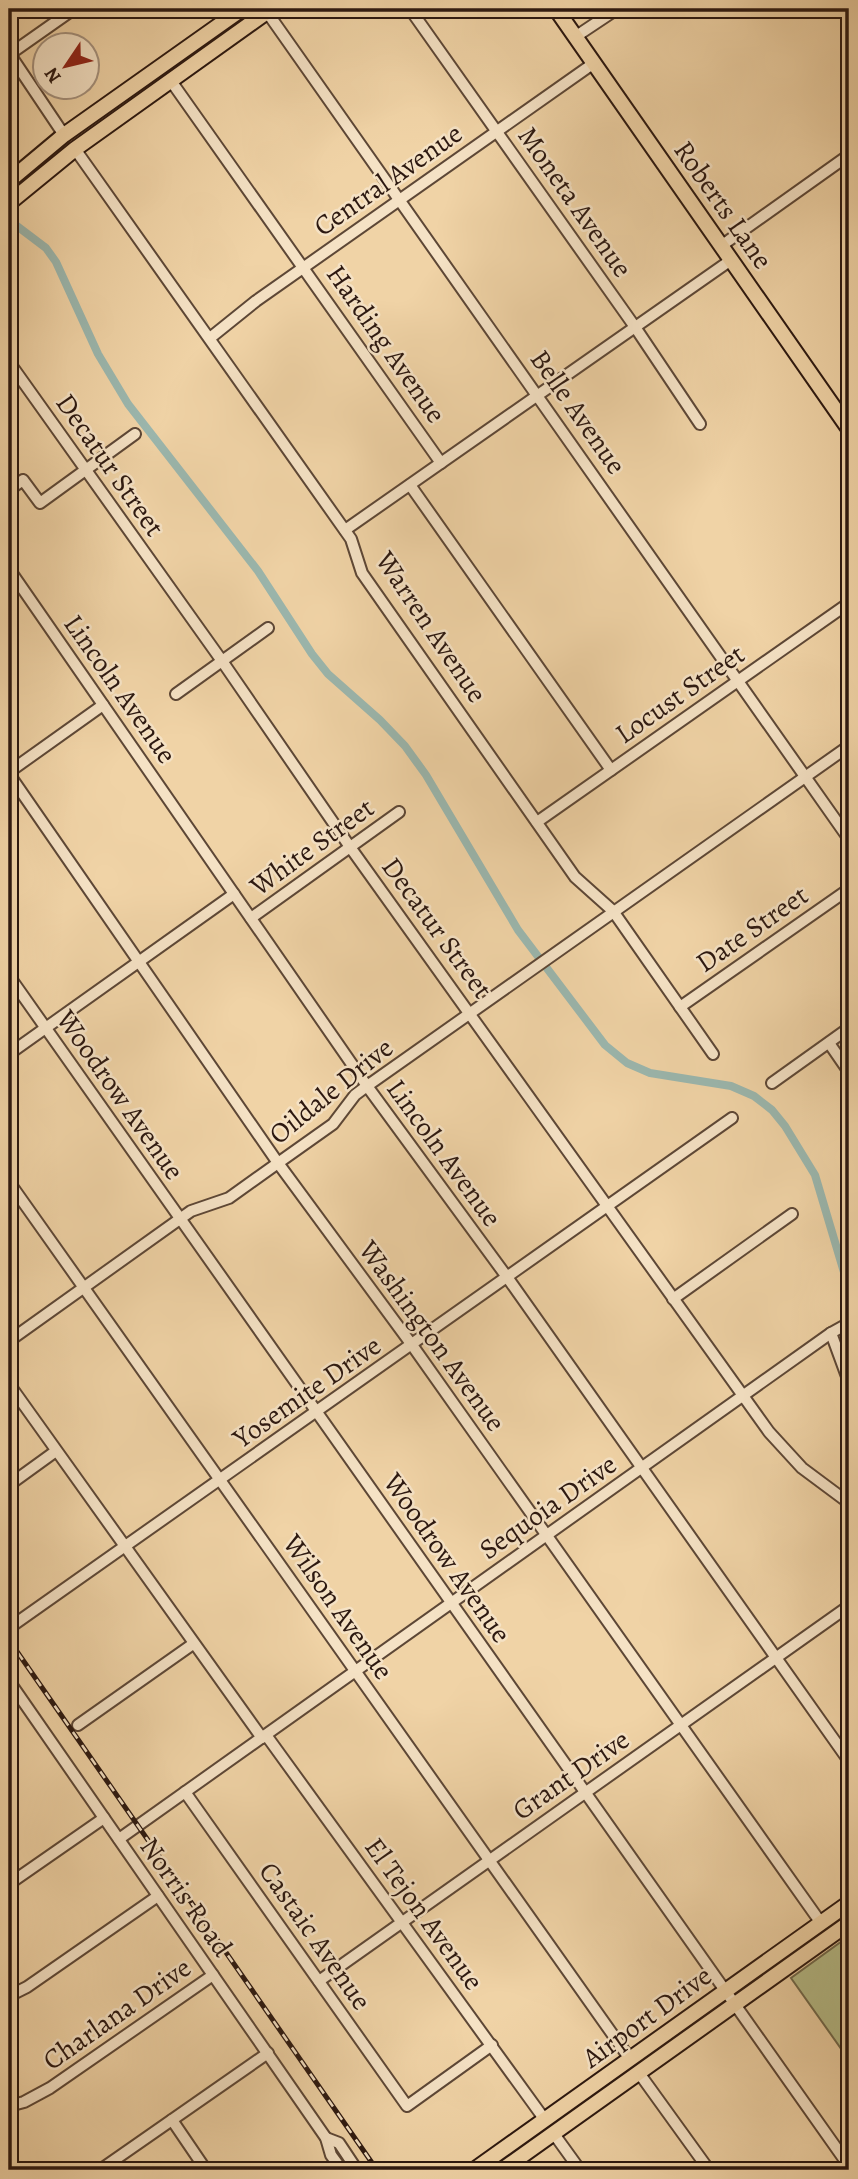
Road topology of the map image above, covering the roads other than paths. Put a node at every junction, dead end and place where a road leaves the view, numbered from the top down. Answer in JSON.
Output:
{"nodes":[{"id":1,"x":74,"y":9,"type":"edge"},
{"id":2,"x":242,"y":9,"type":"edge"},
{"id":3,"x":410,"y":9,"type":"edge"},
{"id":4,"x":556,"y":9,"type":"edge"},
{"id":5,"x":617,"y":9,"type":"edge"},
{"id":6,"x":269,"y":10,"type":"edge"},
{"id":7,"x":575,"y":37,"type":"junction"},
{"id":8,"x":9,"y":54,"type":"edge"},
{"id":9,"x":594,"y":63,"type":"junction"},
{"id":10,"x":171,"y":81,"type":"junction"},
{"id":11,"x":93,"y":115,"type":"junction"},
{"id":12,"x":497,"y":132,"type":"junction"},
{"id":13,"x":64,"y":135,"type":"junction"},
{"id":14,"x":75,"y":149,"type":"junction"},
{"id":15,"x":849,"y":155,"type":"edge"},
{"id":16,"x":48,"y":171,"type":"junction"},
{"id":17,"x":9,"y":181,"type":"edge"},
{"id":18,"x":401,"y":199,"type":"junction"},
{"id":19,"x":9,"y":203,"type":"edge"},
{"id":20,"x":721,"y":246,"type":"junction"},
{"id":21,"x":730,"y":260,"type":"junction"},
{"id":22,"x":304,"y":267,"type":"junction"},
{"id":23,"x":635,"y":327,"type":"junction"},
{"id":24,"x":209,"y":338,"type":"junction"},
{"id":25,"x":9,"y":362,"type":"edge"},
{"id":26,"x":538,"y":395,"type":"junction"},
{"id":27,"x":700,"y":424,"type":"dead end"},
{"id":28,"x":849,"y":429,"type":"edge"},
{"id":29,"x":135,"y":434,"type":"dead end"},
{"id":30,"x":441,"y":463,"type":"junction"},
{"id":31,"x":85,"y":470,"type":"junction"},
{"id":32,"x":410,"y":485,"type":"junction"},
{"id":33,"x":9,"y":491,"type":"edge"},
{"id":34,"x":345,"y":530,"type":"junction"},
{"id":35,"x":9,"y":569,"type":"edge"},
{"id":36,"x":849,"y":603,"type":"edge"},
{"id":37,"x":268,"y":628,"type":"dead end"},
{"id":38,"x":222,"y":662,"type":"junction"},
{"id":39,"x":738,"y":681,"type":"junction"},
{"id":40,"x":176,"y":694,"type":"dead end"},
{"id":41,"x":103,"y":705,"type":"junction"},
{"id":42,"x":849,"y":746,"type":"edge"},
{"id":43,"x":611,"y":770,"type":"junction"},
{"id":44,"x":9,"y":773,"type":"edge"},
{"id":45,"x":805,"y":777,"type":"junction"},
{"id":46,"x":399,"y":812,"type":"dead end"},
{"id":47,"x":537,"y":822,"type":"junction"},
{"id":48,"x":849,"y":839,"type":"edge"},
{"id":49,"x":350,"y":847,"type":"junction"},
{"id":50,"x":849,"y":888,"type":"edge"},
{"id":51,"x":234,"y":894,"type":"junction"},
{"id":52,"x":613,"y":911,"type":"junction"},
{"id":53,"x":251,"y":918,"type":"junction"},
{"id":54,"x":139,"y":962,"type":"junction"},
{"id":55,"x":9,"y":976,"type":"edge"},
{"id":56,"x":680,"y":1007,"type":"junction"},
{"id":57,"x":471,"y":1014,"type":"junction"},
{"id":58,"x":45,"y":1028,"type":"junction"},
{"id":59,"x":849,"y":1028,"type":"edge"},
{"id":60,"x":829,"y":1043,"type":"junction"},
{"id":61,"x":9,"y":1054,"type":"edge"},
{"id":62,"x":713,"y":1054,"type":"dead end"},
{"id":63,"x":849,"y":1072,"type":"edge"},
{"id":64,"x":772,"y":1083,"type":"dead end"},
{"id":65,"x":367,"y":1086,"type":"junction"},
{"id":66,"x":732,"y":1118,"type":"dead end"},
{"id":67,"x":278,"y":1163,"type":"junction"},
{"id":68,"x":9,"y":1182,"type":"edge"},
{"id":69,"x":608,"y":1206,"type":"junction"},
{"id":70,"x":792,"y":1214,"type":"dead end"},
{"id":71,"x":179,"y":1220,"type":"junction"},
{"id":72,"x":507,"y":1277,"type":"junction"},
{"id":73,"x":84,"y":1288,"type":"junction"},
{"id":74,"x":673,"y":1299,"type":"junction"},
{"id":75,"x":849,"y":1323,"type":"edge"},
{"id":76,"x":831,"y":1333,"type":"junction"},
{"id":77,"x":9,"y":1341,"type":"edge"},
{"id":78,"x":412,"y":1345,"type":"junction"},
{"id":79,"x":849,"y":1382,"type":"edge"},
{"id":80,"x":9,"y":1384,"type":"edge"},
{"id":81,"x":743,"y":1396,"type":"junction"},
{"id":82,"x":316,"y":1413,"type":"junction"},
{"id":83,"x":56,"y":1451,"type":"junction"},
{"id":84,"x":642,"y":1469,"type":"junction"},
{"id":85,"x":221,"y":1481,"type":"junction"},
{"id":86,"x":9,"y":1485,"type":"edge"},
{"id":87,"x":849,"y":1503,"type":"edge"},
{"id":88,"x":547,"y":1536,"type":"junction"},
{"id":89,"x":125,"y":1548,"type":"junction"},
{"id":90,"x":451,"y":1604,"type":"junction"},
{"id":91,"x":849,"y":1606,"type":"edge"},
{"id":92,"x":9,"y":1628,"type":"edge"},
{"id":93,"x":193,"y":1643,"type":"junction"},
{"id":94,"x":775,"y":1658,"type":"junction"},
{"id":95,"x":356,"y":1671,"type":"junction"},
{"id":96,"x":9,"y":1681,"type":"edge"},
{"id":97,"x":78,"y":1725,"type":"dead end"},
{"id":98,"x":680,"y":1726,"type":"junction"},
{"id":99,"x":264,"y":1737,"type":"junction"},
{"id":100,"x":849,"y":1761,"type":"edge"},
{"id":101,"x":186,"y":1792,"type":"junction"},
{"id":102,"x":585,"y":1793,"type":"junction"},
{"id":103,"x":104,"y":1818,"type":"junction"},
{"id":104,"x":119,"y":1839,"type":"junction"},
{"id":105,"x":490,"y":1861,"type":"junction"},
{"id":106,"x":9,"y":1884,"type":"edge"},
{"id":107,"x":158,"y":1896,"type":"junction"},
{"id":108,"x":849,"y":1903,"type":"edge"},
{"id":109,"x":402,"y":1923,"type":"junction"},
{"id":110,"x":821,"y":1923,"type":"junction"},
{"id":111,"x":849,"y":1923,"type":"edge"},
{"id":112,"x":213,"y":1975,"type":"junction"},
{"id":113,"x":318,"y":1981,"type":"junction"},
{"id":114,"x":725,"y":1991,"type":"junction"},
{"id":115,"x":9,"y":1996,"type":"edge"},
{"id":116,"x":735,"y":2004,"type":"junction"},
{"id":117,"x":492,"y":2045,"type":"junction"},
{"id":118,"x":268,"y":2053,"type":"junction"},
{"id":119,"x":630,"y":2059,"type":"junction"},
{"id":120,"x":639,"y":2073,"type":"junction"},
{"id":121,"x":9,"y":2106,"type":"edge"},
{"id":122,"x":172,"y":2120,"type":"junction"},
{"id":123,"x":545,"y":2120,"type":"junction"},
{"id":124,"x":554,"y":2134,"type":"junction"},
{"id":125,"x":326,"y":2138,"type":"junction"},
{"id":126,"x":849,"y":2166,"type":"edge"},
{"id":127,"x":100,"y":2170,"type":"edge"},
{"id":128,"x":206,"y":2170,"type":"edge"},
{"id":129,"x":342,"y":2170,"type":"edge"},
{"id":130,"x":357,"y":2170,"type":"edge"},
{"id":131,"x":474,"y":2170,"type":"edge"},
{"id":132,"x":502,"y":2170,"type":"edge"},
{"id":133,"x":580,"y":2170,"type":"edge"},
{"id":134,"x":709,"y":2170,"type":"edge"}],
"edges":[{"from":1,"to":8,"type":"street"},
{"from":2,"to":11,"type":"main road"},
{"from":3,"to":12,"type":"street","name":"Moneta Avenue"},
{"from":4,"to":7,"type":"main road","name":"Roberts Lane"},
{"from":5,"to":7,"type":"street"},
{"from":6,"to":10,"type":"main road"},
{"from":6,"to":18,"type":"street","name":"Belle Avenue"},
{"from":7,"to":9,"type":"main road","name":"Roberts Lane"},
{"from":8,"to":13,"type":"street"},
{"from":9,"to":12,"type":"street","name":"Central Avenue"},
{"from":9,"to":20,"type":"main road","name":"Roberts Lane"},
{"from":10,"to":14,"type":"main road"},
{"from":10,"to":22,"type":"street","name":"Harding Avenue"},
{"from":11,"to":13,"type":"main road"},
{"from":11,"to":14,"type":"main road"},
{"from":12,"to":18,"type":"street","name":"Central Avenue"},
{"from":12,"to":23,"type":"street","name":"Moneta Avenue"},
{"from":13,"to":16,"type":"main road"},
{"from":13,"to":17,"type":"main road"},
{"from":14,"to":16,"type":"main road"},
{"from":14,"to":24,"type":"street","name":"Warren Avenue"},
{"from":15,"to":20,"type":"street"},
{"from":16,"to":19,"type":"main road"},
{"from":18,"to":22,"type":"street","name":"Central Avenue"},
{"from":18,"to":26,"type":"street","name":"Belle Avenue"},
{"from":20,"to":21,"type":"main road","name":"Roberts Lane"},
{"from":21,"to":23,"type":"street"},
{"from":21,"to":28,"type":"main road","name":"Roberts Lane"},
{"from":22,"to":24,"type":"street","name":"Central Avenue"},
{"from":22,"to":30,"type":"street","name":"Harding Avenue"},
{"from":23,"to":26,"type":"street"},
{"from":23,"to":27,"type":"street","name":"Moneta Avenue"},
{"from":24,"to":34,"type":"street","name":"Warren Avenue"},
{"from":25,"to":31,"type":"street","name":"Decatur Street"},
{"from":26,"to":30,"type":"street"},
{"from":26,"to":39,"type":"street","name":"Belle Avenue"},
{"from":29,"to":31,"type":"street"},
{"from":30,"to":32,"type":"street"},
{"from":31,"to":33,"type":"street"},
{"from":31,"to":38,"type":"street","name":"Decatur Street"},
{"from":32,"to":34,"type":"street"},
{"from":32,"to":43,"type":"street"},
{"from":34,"to":47,"type":"street","name":"Warren Avenue"},
{"from":35,"to":41,"type":"street","name":"Lincoln Avenue"},
{"from":36,"to":39,"type":"street","name":"Locust Street"},
{"from":37,"to":38,"type":"street"},
{"from":38,"to":40,"type":"street"},
{"from":38,"to":49,"type":"street","name":"Decatur Street"},
{"from":39,"to":43,"type":"street","name":"Locust Street"},
{"from":39,"to":45,"type":"street","name":"Belle Avenue"},
{"from":41,"to":44,"type":"street"},
{"from":41,"to":51,"type":"street","name":"Lincoln Avenue"},
{"from":42,"to":45,"type":"street","name":"Oildale Drive"},
{"from":43,"to":47,"type":"street","name":"Locust Street"},
{"from":44,"to":54,"type":"street","name":"Washington Avenue"},
{"from":45,"to":48,"type":"street","name":"Belle Avenue"},
{"from":45,"to":52,"type":"street","name":"Oildale Drive"},
{"from":46,"to":49,"type":"street","name":"White Street"},
{"from":47,"to":52,"type":"street","name":"Warren Avenue"},
{"from":49,"to":53,"type":"street","name":"White Street"},
{"from":49,"to":57,"type":"street","name":"Decatur Street"},
{"from":50,"to":56,"type":"street","name":"Date Street"},
{"from":51,"to":53,"type":"street","name":"Lincoln Avenue"},
{"from":51,"to":54,"type":"street"},
{"from":52,"to":56,"type":"street","name":"Warren Avenue"},
{"from":52,"to":57,"type":"street","name":"Oildale Drive"},
{"from":53,"to":65,"type":"street","name":"Lincoln Avenue"},
{"from":54,"to":58,"type":"street"},
{"from":54,"to":67,"type":"street","name":"Washington Avenue"},
{"from":55,"to":58,"type":"street","name":"Woodrow Avenue"},
{"from":56,"to":62,"type":"street","name":"Warren Avenue"},
{"from":57,"to":65,"type":"street","name":"Oildale Drive"},
{"from":57,"to":69,"type":"street","name":"Decatur Street"},
{"from":58,"to":61,"type":"street"},
{"from":58,"to":71,"type":"street","name":"Woodrow Avenue"},
{"from":59,"to":60,"type":"street"},
{"from":60,"to":63,"type":"street"},
{"from":60,"to":64,"type":"street"},
{"from":65,"to":67,"type":"street","name":"Oildale Drive"},
{"from":65,"to":72,"type":"street","name":"Lincoln Avenue"},
{"from":66,"to":69,"type":"street","name":"Yosemite Drive"},
{"from":67,"to":71,"type":"street","name":"Oildale Drive"},
{"from":67,"to":78,"type":"street","name":"Washington Avenue"},
{"from":68,"to":73,"type":"street","name":"Wilson Avenue"},
{"from":69,"to":72,"type":"street","name":"Yosemite Drive"},
{"from":69,"to":74,"type":"street","name":"Decatur Street"},
{"from":70,"to":74,"type":"street"},
{"from":71,"to":73,"type":"street","name":"Oildale Drive"},
{"from":71,"to":82,"type":"street","name":"Woodrow Avenue"},
{"from":72,"to":78,"type":"street","name":"Yosemite Drive"},
{"from":72,"to":84,"type":"street","name":"Lincoln Avenue"},
{"from":73,"to":77,"type":"street","name":"Oildale Drive"},
{"from":73,"to":85,"type":"street","name":"Wilson Avenue"},
{"from":74,"to":81,"type":"street","name":"Decatur Street"},
{"from":75,"to":76,"type":"street","name":"Sequoia Drive"},
{"from":76,"to":79,"type":"street"},
{"from":76,"to":81,"type":"street","name":"Sequoia Drive"},
{"from":78,"to":82,"type":"street","name":"Yosemite Drive"},
{"from":78,"to":88,"type":"street","name":"Washington Avenue"},
{"from":80,"to":83,"type":"street","name":"El Tejon Avenue"},
{"from":81,"to":84,"type":"street","name":"Sequoia Drive"},
{"from":81,"to":87,"type":"street","name":"Decatur Street"},
{"from":82,"to":85,"type":"street","name":"Yosemite Drive"},
{"from":82,"to":90,"type":"street","name":"Woodrow Avenue"},
{"from":83,"to":86,"type":"street"},
{"from":83,"to":89,"type":"street","name":"El Tejon Avenue"},
{"from":84,"to":88,"type":"street","name":"Sequoia Drive"},
{"from":84,"to":94,"type":"street","name":"Lincoln Avenue"},
{"from":85,"to":89,"type":"street","name":"Yosemite Drive"},
{"from":85,"to":95,"type":"street","name":"Wilson Avenue"},
{"from":88,"to":90,"type":"street","name":"Sequoia Drive"},
{"from":88,"to":98,"type":"street","name":"Washington Avenue"},
{"from":89,"to":92,"type":"street","name":"Yosemite Drive"},
{"from":89,"to":93,"type":"street","name":"El Tejon Avenue"},
{"from":90,"to":95,"type":"street","name":"Sequoia Drive"},
{"from":90,"to":102,"type":"street","name":"Woodrow Avenue"},
{"from":91,"to":94,"type":"street","name":"Grant Drive"},
{"from":93,"to":97,"type":"street"},
{"from":93,"to":99,"type":"street","name":"El Tejon Avenue"},
{"from":94,"to":98,"type":"street","name":"Grant Drive"},
{"from":94,"to":100,"type":"street","name":"Lincoln Avenue"},
{"from":95,"to":99,"type":"street","name":"Sequoia Drive"},
{"from":95,"to":105,"type":"street","name":"Wilson Avenue"},
{"from":96,"to":103,"type":"street","name":"Norris Road"},
{"from":98,"to":102,"type":"street","name":"Grant Drive"},
{"from":98,"to":110,"type":"street","name":"Washington Avenue"},
{"from":99,"to":101,"type":"street","name":"Sequoia Drive"},
{"from":99,"to":109,"type":"street","name":"El Tejon Avenue"},
{"from":101,"to":104,"type":"street","name":"Sequoia Drive"},
{"from":101,"to":113,"type":"street","name":"Castaic Avenue"},
{"from":102,"to":105,"type":"street","name":"Grant Drive"},
{"from":102,"to":114,"type":"street","name":"Woodrow Avenue"},
{"from":103,"to":104,"type":"street","name":"Norris Road"},
{"from":103,"to":106,"type":"street"},
{"from":104,"to":107,"type":"street","name":"Norris Road"},
{"from":105,"to":109,"type":"street","name":"Grant Drive"},
{"from":105,"to":119,"type":"street","name":"Wilson Avenue"},
{"from":107,"to":112,"type":"street","name":"Norris Road"},
{"from":107,"to":115,"type":"street"},
{"from":108,"to":110,"type":"main road","name":"Airport Drive"},
{"from":109,"to":113,"type":"street","name":"Grant Drive"},
{"from":109,"to":117,"type":"street","name":"El Tejon Avenue"},
{"from":110,"to":114,"type":"main road","name":"Airport Drive"},
{"from":111,"to":116,"type":"main road","name":"Airport Drive"},
{"from":112,"to":118,"type":"street","name":"Norris Road"},
{"from":112,"to":121,"type":"street","name":"Charlana Drive"},
{"from":113,"to":117,"type":"street","name":"Castaic Avenue"},
{"from":114,"to":116,"type":"street","name":"Woodrow Avenue"},
{"from":114,"to":119,"type":"main road","name":"Airport Drive"},
{"from":116,"to":120,"type":"main road","name":"Airport Drive"},
{"from":116,"to":126,"type":"street","name":"Woodrow Avenue"},
{"from":117,"to":123,"type":"street","name":"El Tejon Avenue"},
{"from":118,"to":122,"type":"street"},
{"from":118,"to":125,"type":"street","name":"Norris Road"},
{"from":119,"to":123,"type":"main road","name":"Airport Drive"},
{"from":120,"to":124,"type":"main road","name":"Airport Drive"},
{"from":120,"to":134,"type":"street"},
{"from":122,"to":127,"type":"street"},
{"from":122,"to":128,"type":"street"},
{"from":123,"to":131,"type":"main road","name":"Airport Drive"},
{"from":124,"to":132,"type":"main road","name":"Airport Drive"},
{"from":124,"to":133,"type":"street"},
{"from":125,"to":129,"type":"street","name":"Norris Road"},
{"from":125,"to":130,"type":"street","name":"Norris Road"}]}
